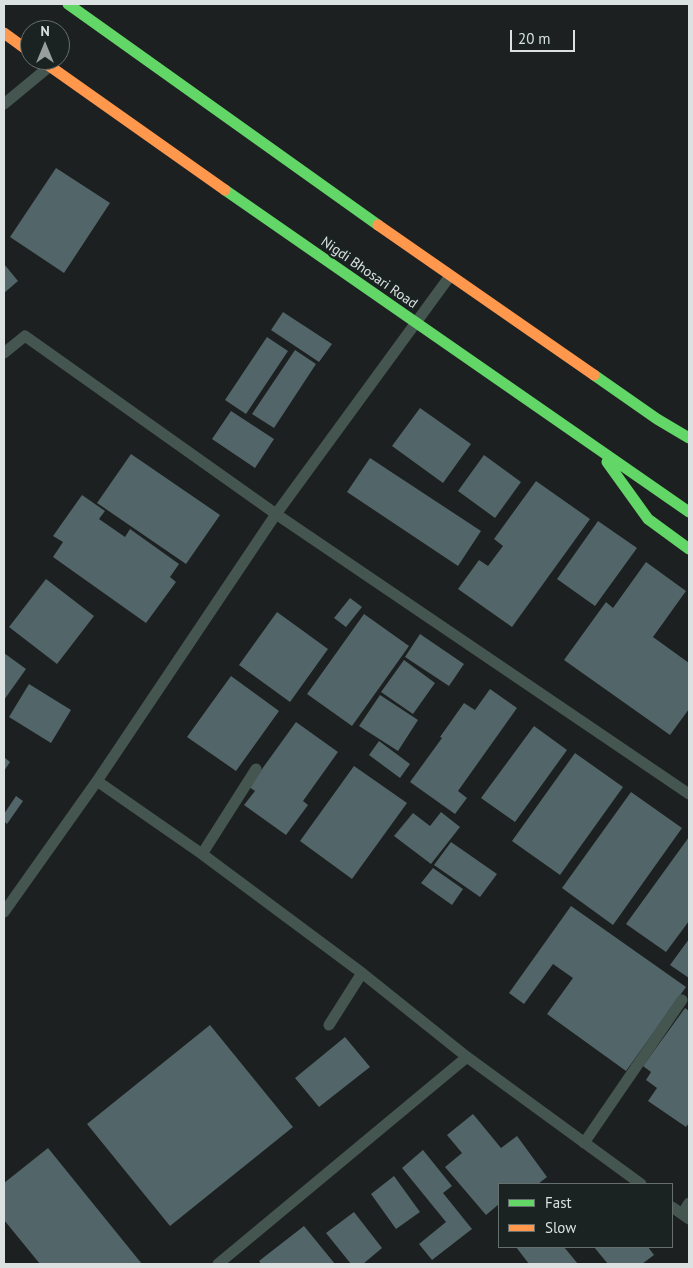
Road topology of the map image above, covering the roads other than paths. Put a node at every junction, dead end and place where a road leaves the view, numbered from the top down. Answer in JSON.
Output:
{"nodes":[{"id":1,"x":68,"y":4,"type":"edge"},
{"id":2,"x":4,"y":33,"type":"edge"},
{"id":3,"x":20,"y":45,"type":"edge"},
{"id":4,"x":38,"y":70,"type":"edge"},
{"id":5,"x":55,"y":70,"type":"edge"},
{"id":6,"x":4,"y":104,"type":"edge"},
{"id":7,"x":450,"y":276,"type":"junction"},
{"id":8,"x":415,"y":323,"type":"junction"},
{"id":9,"x":4,"y":352,"type":"edge"},
{"id":10,"x":689,"y":438,"type":"edge"},
{"id":11,"x":597,"y":448,"type":"junction"},
{"id":12,"x":650,"y":484,"type":"junction"},
{"id":13,"x":670,"y":486,"type":"dead end"},
{"id":14,"x":689,"y":512,"type":"edge"},
{"id":15,"x":276,"y":514,"type":"junction"},
{"id":16,"x":689,"y":548,"type":"edge"},
{"id":17,"x":256,"y":769,"type":"dead end"},
{"id":18,"x":97,"y":781,"type":"junction"},
{"id":19,"x":689,"y":794,"type":"edge"},
{"id":20,"x":202,"y":854,"type":"junction"},
{"id":21,"x":4,"y":912,"type":"edge"},
{"id":22,"x":362,"y":973,"type":"junction"},
{"id":23,"x":682,"y":1000,"type":"dead end"},
{"id":24,"x":329,"y":1026,"type":"dead end"},
{"id":25,"x":467,"y":1057,"type":"junction"},
{"id":26,"x":584,"y":1143,"type":"junction"},
{"id":27,"x":640,"y":1183,"type":"edge"},
{"id":28,"x":689,"y":1203,"type":"edge"},
{"id":29,"x":673,"y":1208,"type":"edge"},
{"id":30,"x":686,"y":1216,"type":"edge"},
{"id":31,"x":218,"y":1264,"type":"edge"}],
"edges":[{"from":1,"to":7,"type":"main road"},
{"from":2,"to":3,"type":"main road"},
{"from":4,"to":6,"type":"lane"},
{"from":5,"to":8,"type":"main road","name":"Nigdi Bhosari Road"},
{"from":7,"to":8,"type":"lane"},
{"from":7,"to":10,"type":"main road"},
{"from":8,"to":11,"type":"main road","name":"Nigdi Bhosari Road"},
{"from":8,"to":15,"type":"lane"},
{"from":9,"to":15,"type":"lane"},
{"from":11,"to":12,"type":"main road","name":"Nigdi Bhosari Road"},
{"from":11,"to":16,"type":"main road"},
{"from":12,"to":13,"type":"main road","name":"Nigdi Bhosari Road"},
{"from":12,"to":14,"type":"main road"},
{"from":15,"to":18,"type":"lane"},
{"from":15,"to":19,"type":"lane"},
{"from":17,"to":20,"type":"lane"},
{"from":18,"to":20,"type":"lane"},
{"from":18,"to":21,"type":"lane"},
{"from":20,"to":22,"type":"lane"},
{"from":22,"to":24,"type":"lane"},
{"from":22,"to":25,"type":"lane"},
{"from":23,"to":26,"type":"lane"},
{"from":25,"to":26,"type":"lane"},
{"from":25,"to":31,"type":"lane"},
{"from":26,"to":27,"type":"lane"},
{"from":28,"to":30,"type":"lane"},
{"from":29,"to":30,"type":"lane"}]}
